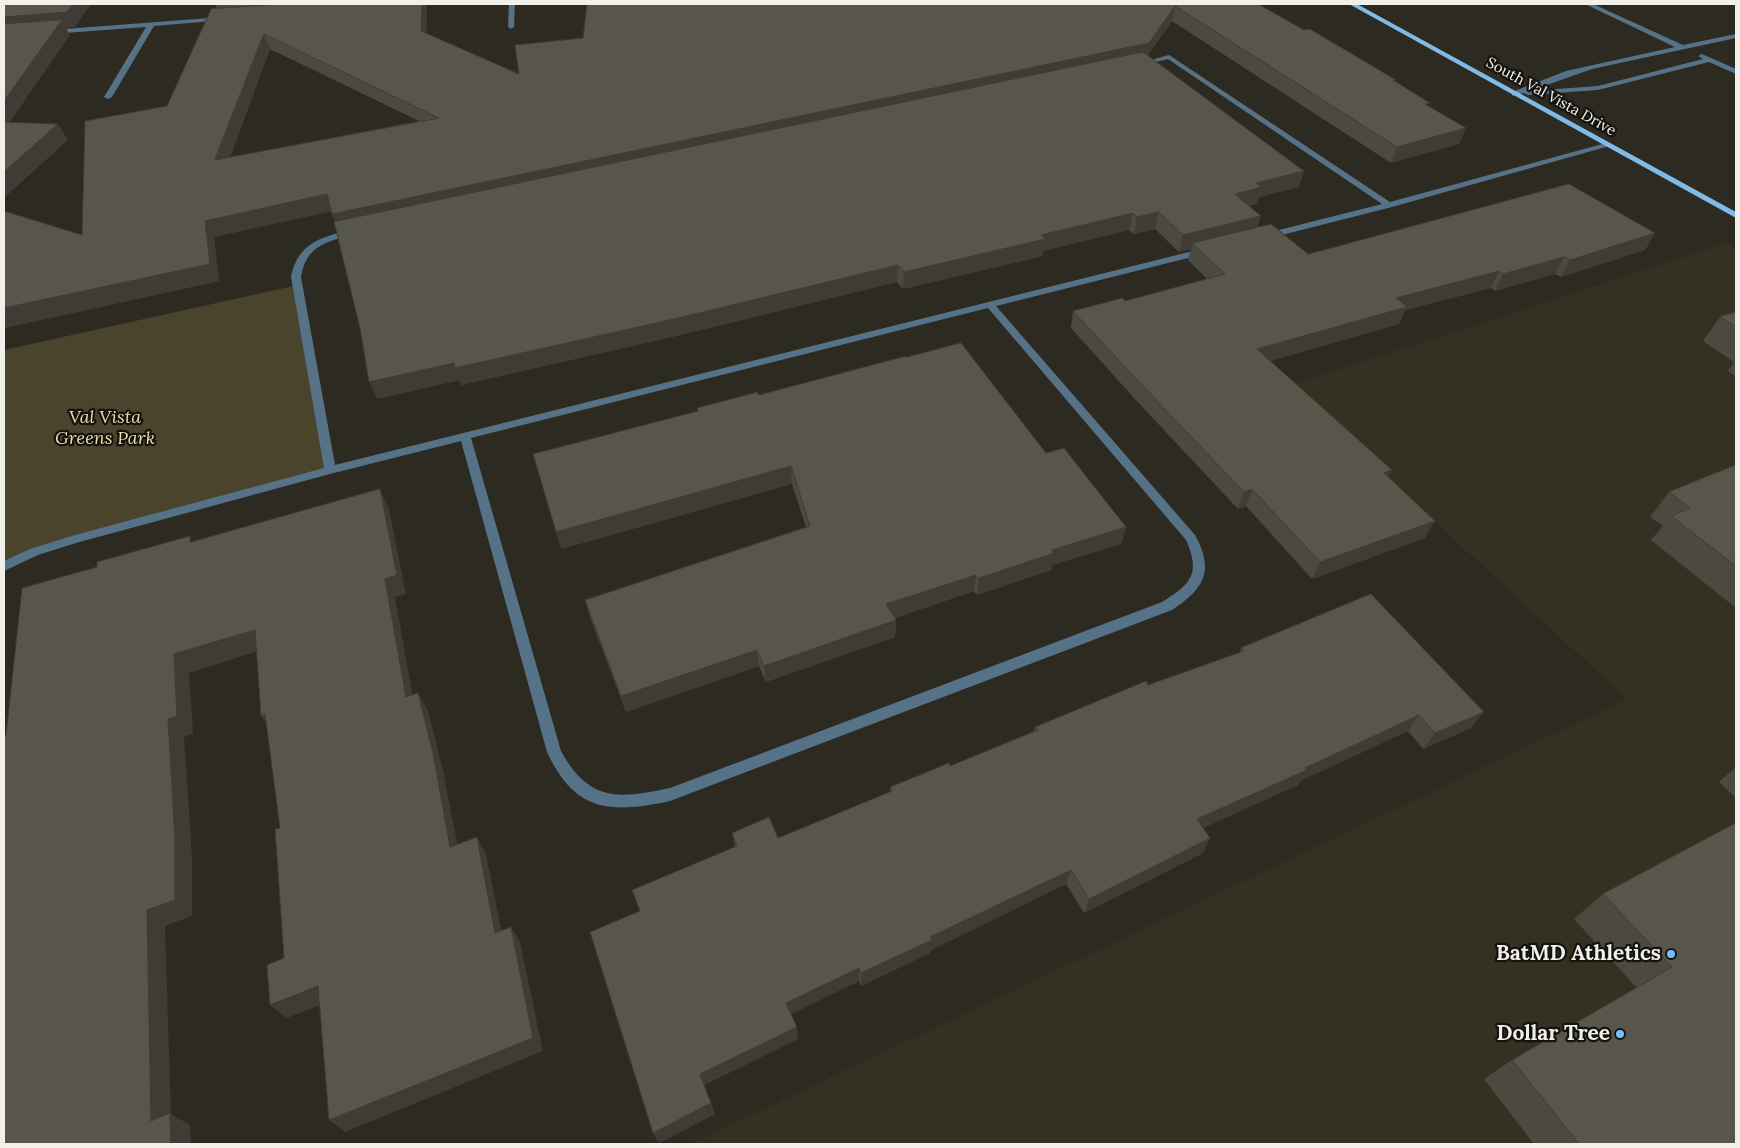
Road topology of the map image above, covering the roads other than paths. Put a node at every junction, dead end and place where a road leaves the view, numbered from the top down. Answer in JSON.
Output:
{"nodes":[{"id":1,"x":512,"y":4,"type":"edge"},
{"id":2,"x":1352,"y":4,"type":"edge"},
{"id":3,"x":1588,"y":4,"type":"edge"},
{"id":4,"x":230,"y":19,"type":"edge"},
{"id":5,"x":151,"y":24,"type":"junction"},
{"id":6,"x":511,"y":27,"type":"dead end"},
{"id":7,"x":38,"y":33,"type":"edge"},
{"id":8,"x":1736,"y":36,"type":"edge"},
{"id":9,"x":1685,"y":48,"type":"junction"},
{"id":10,"x":1709,"y":60,"type":"junction"},
{"id":11,"x":1130,"y":66,"type":"edge"},
{"id":12,"x":1736,"y":72,"type":"edge"},
{"id":13,"x":1516,"y":94,"type":"junction"},
{"id":14,"x":108,"y":98,"type":"dead end"},
{"id":15,"x":1609,"y":145,"type":"junction"},
{"id":16,"x":1389,"y":205,"type":"junction"},
{"id":17,"x":1736,"y":215,"type":"edge"},
{"id":18,"x":359,"y":230,"type":"edge"},
{"id":19,"x":1256,"y":238,"type":"edge"},
{"id":20,"x":1218,"y":248,"type":"edge"},
{"id":21,"x":990,"y":305,"type":"junction"},
{"id":22,"x":465,"y":436,"type":"junction"},
{"id":23,"x":330,"y":470,"type":"junction"},
{"id":24,"x":4,"y":566,"type":"edge"}],
"edges":[{"from":1,"to":6,"type":"street"},
{"from":2,"to":13,"type":"main road","name":"South Val Vista Drive"},
{"from":3,"to":9,"type":"street"},
{"from":4,"to":5,"type":"street"},
{"from":5,"to":7,"type":"street"},
{"from":5,"to":14,"type":"street"},
{"from":8,"to":9,"type":"street"},
{"from":9,"to":10,"type":"street"},
{"from":9,"to":13,"type":"street"},
{"from":10,"to":12,"type":"street"},
{"from":10,"to":13,"type":"street"},
{"from":11,"to":16,"type":"street"},
{"from":13,"to":15,"type":"main road","name":"South Val Vista Drive"},
{"from":15,"to":16,"type":"street"},
{"from":15,"to":17,"type":"main road","name":"South Val Vista Drive"},
{"from":16,"to":19,"type":"street"},
{"from":18,"to":23,"type":"street"},
{"from":20,"to":21,"type":"street"},
{"from":21,"to":22,"type":"street"},
{"from":21,"to":22,"type":"street"},
{"from":22,"to":23,"type":"street"},
{"from":23,"to":24,"type":"street"}]}
